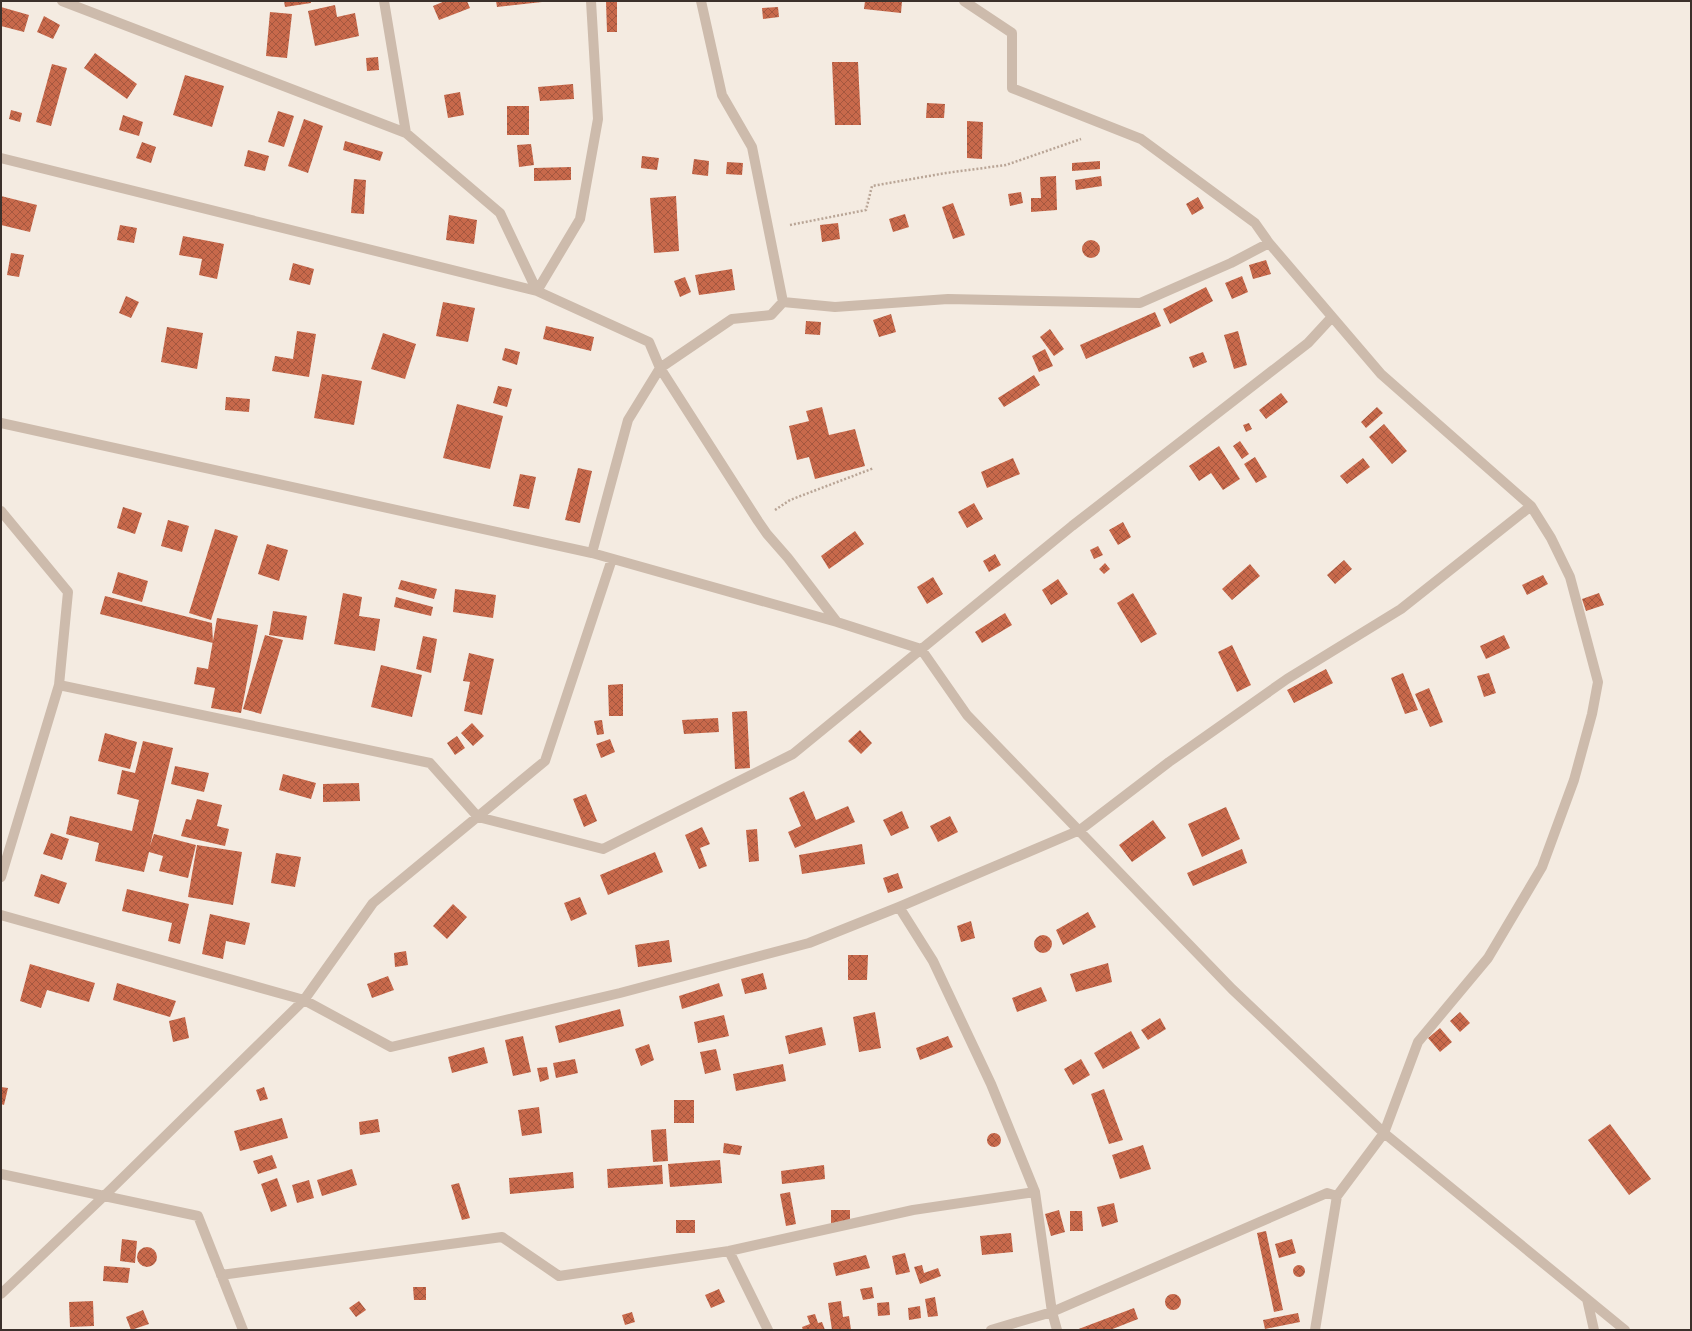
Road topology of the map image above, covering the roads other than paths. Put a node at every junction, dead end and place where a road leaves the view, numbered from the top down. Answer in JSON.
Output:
{"nodes":[{"id":1,"x":62,"y":1,"type":"edge"},
{"id":2,"x":384,"y":1,"type":"edge"},
{"id":3,"x":591,"y":1,"type":"edge"},
{"id":4,"x":700,"y":1,"type":"edge"},
{"id":5,"x":964,"y":1,"type":"edge"},
{"id":6,"x":406,"y":134,"type":"junction"},
{"id":7,"x":1,"y":158,"type":"edge"},
{"id":8,"x":1269,"y":243,"type":"junction"},
{"id":9,"x":537,"y":291,"type":"junction"},
{"id":10,"x":782,"y":302,"type":"junction"},
{"id":11,"x":1332,"y":317,"type":"junction"},
{"id":12,"x":660,"y":368,"type":"junction"},
{"id":13,"x":1,"y":423,"type":"edge"},
{"id":14,"x":1531,"y":506,"type":"junction"},
{"id":15,"x":1,"y":511,"type":"edge"},
{"id":16,"x":592,"y":553,"type":"junction"},
{"id":17,"x":612,"y":558,"type":"junction"},
{"id":18,"x":837,"y":622,"type":"junction"},
{"id":19,"x":921,"y":649,"type":"junction"},
{"id":20,"x":59,"y":686,"type":"junction"},
{"id":21,"x":478,"y":817,"type":"junction"},
{"id":22,"x":1080,"y":830,"type":"junction"},
{"id":23,"x":1,"y":877,"type":"edge"},
{"id":24,"x":900,"y":907,"type":"junction"},
{"id":25,"x":1,"y":915,"type":"edge"},
{"id":26,"x":304,"y":1000,"type":"junction"},
{"id":27,"x":1384,"y":1133,"type":"junction"},
{"id":28,"x":1,"y":1174,"type":"edge"},
{"id":29,"x":1035,"y":1192,"type":"junction"},
{"id":30,"x":1337,"y":1196,"type":"junction"},
{"id":31,"x":103,"y":1197,"type":"junction"},
{"id":32,"x":729,"y":1251,"type":"junction"},
{"id":33,"x":221,"y":1275,"type":"junction"},
{"id":34,"x":1,"y":1294,"type":"edge"},
{"id":35,"x":1587,"y":1299,"type":"junction"},
{"id":36,"x":1052,"y":1312,"type":"junction"},
{"id":37,"x":243,"y":1330,"type":"edge"},
{"id":38,"x":768,"y":1330,"type":"edge"},
{"id":39,"x":990,"y":1330,"type":"edge"},
{"id":40,"x":1057,"y":1330,"type":"edge"},
{"id":41,"x":1315,"y":1330,"type":"edge"},
{"id":42,"x":1594,"y":1330,"type":"edge"},
{"id":43,"x":1625,"y":1330,"type":"edge"}],
"edges":[{"from":1,"to":6,"type":"street"},
{"from":2,"to":6,"type":"street"},
{"from":3,"to":9,"type":"street"},
{"from":4,"to":10,"type":"street"},
{"from":5,"to":8,"type":"street"},
{"from":6,"to":9,"type":"street"},
{"from":7,"to":9,"type":"street"},
{"from":8,"to":10,"type":"street"},
{"from":8,"to":11,"type":"street"},
{"from":9,"to":12,"type":"street"},
{"from":10,"to":12,"type":"street"},
{"from":11,"to":14,"type":"street"},
{"from":11,"to":19,"type":"street"},
{"from":12,"to":16,"type":"street"},
{"from":12,"to":18,"type":"street"},
{"from":13,"to":16,"type":"street"},
{"from":14,"to":22,"type":"street"},
{"from":14,"to":27,"type":"street"},
{"from":15,"to":20,"type":"street"},
{"from":16,"to":17,"type":"street"},
{"from":17,"to":18,"type":"street"},
{"from":17,"to":21,"type":"street"},
{"from":18,"to":19,"type":"street"},
{"from":19,"to":21,"type":"street"},
{"from":19,"to":22,"type":"street"},
{"from":20,"to":21,"type":"street"},
{"from":20,"to":23,"type":"street"},
{"from":21,"to":26,"type":"street"},
{"from":22,"to":24,"type":"street"},
{"from":22,"to":27,"type":"street"},
{"from":24,"to":26,"type":"street"},
{"from":24,"to":29,"type":"street"},
{"from":25,"to":26,"type":"street"},
{"from":26,"to":31,"type":"street"},
{"from":27,"to":30,"type":"street"},
{"from":27,"to":35,"type":"street"},
{"from":28,"to":31,"type":"street"},
{"from":29,"to":32,"type":"street"},
{"from":29,"to":36,"type":"street"},
{"from":30,"to":36,"type":"street"},
{"from":30,"to":41,"type":"street"},
{"from":31,"to":33,"type":"street"},
{"from":31,"to":34,"type":"street"},
{"from":32,"to":33,"type":"street"},
{"from":32,"to":38,"type":"street"},
{"from":33,"to":37,"type":"street"},
{"from":35,"to":42,"type":"street"},
{"from":35,"to":43,"type":"street"},
{"from":36,"to":39,"type":"street"},
{"from":36,"to":40,"type":"street"}]}
